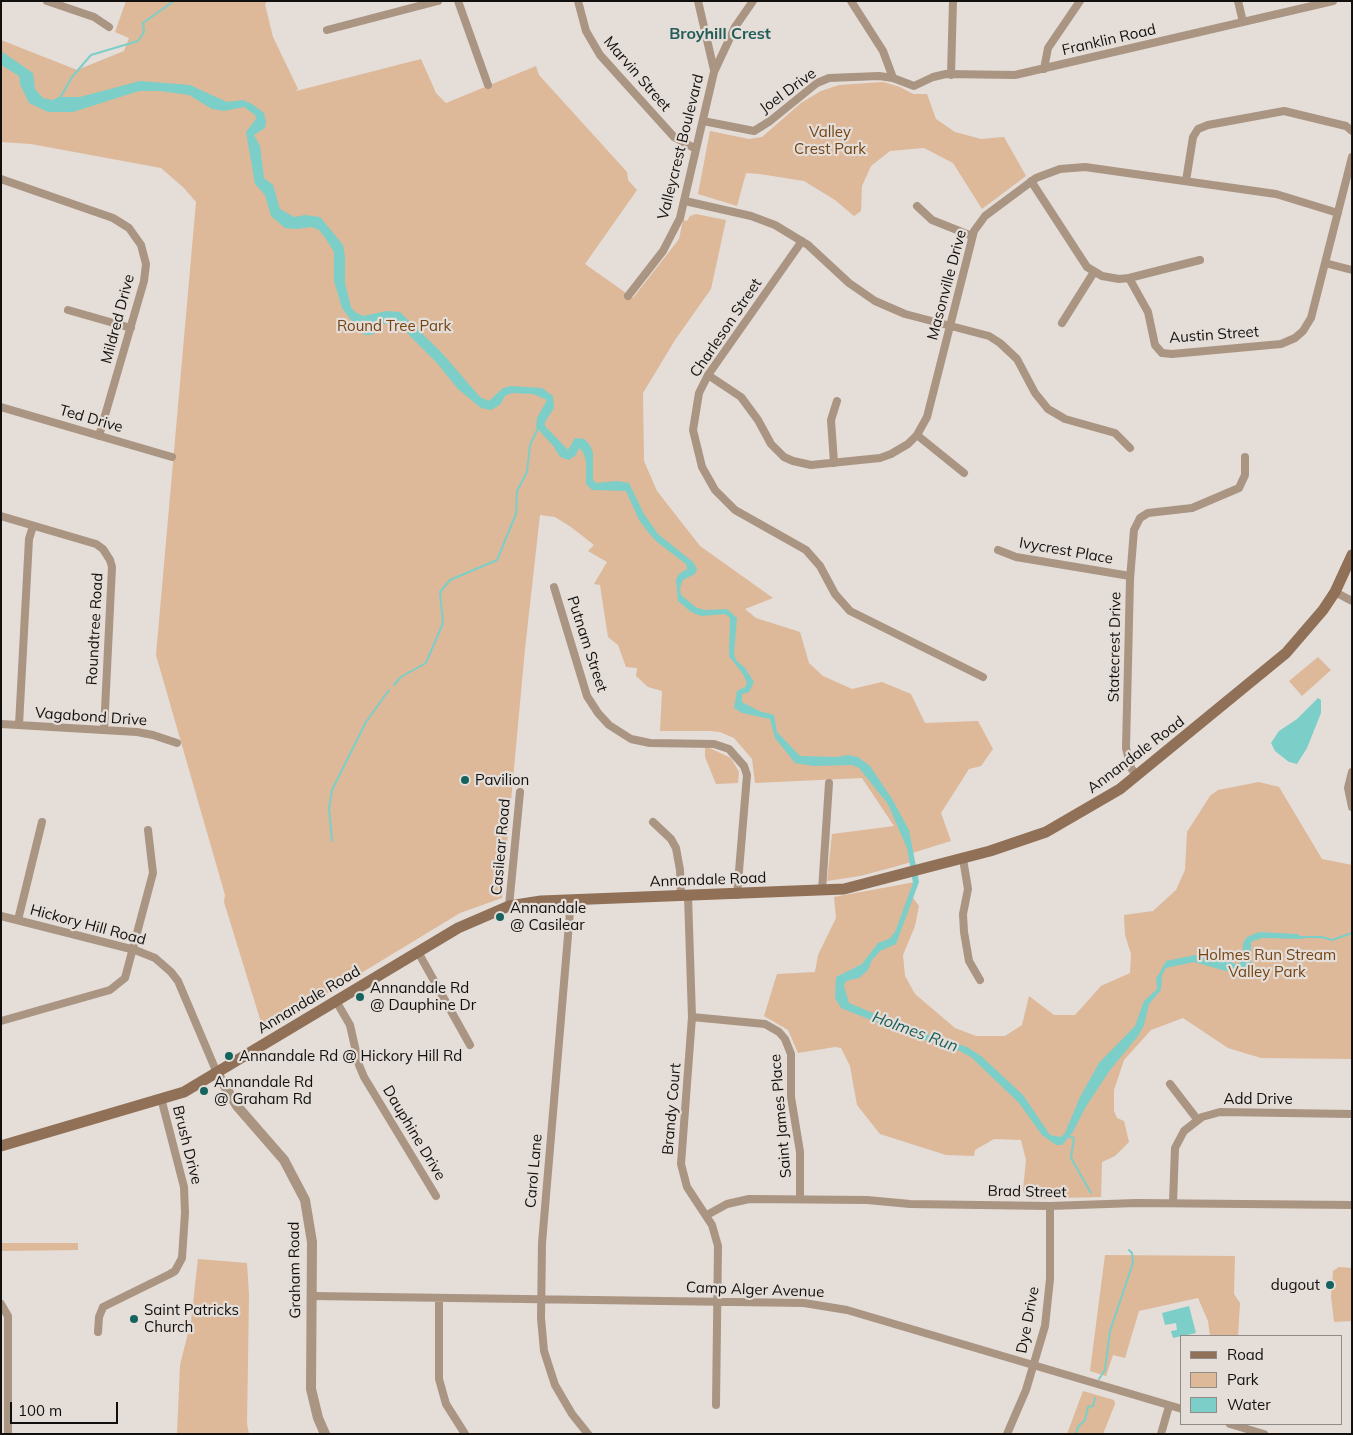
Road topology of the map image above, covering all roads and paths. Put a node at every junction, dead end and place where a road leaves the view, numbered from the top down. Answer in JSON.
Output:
{"nodes":[{"id":1,"x":47,"y":1,"type":"edge"},
{"id":2,"x":438,"y":1,"type":"edge"},
{"id":3,"x":458,"y":1,"type":"edge"},
{"id":4,"x":578,"y":1,"type":"edge"},
{"id":5,"x":698,"y":1,"type":"edge"},
{"id":6,"x":754,"y":1,"type":"edge"},
{"id":7,"x":851,"y":1,"type":"edge"},
{"id":8,"x":953,"y":1,"type":"edge"},
{"id":9,"x":1080,"y":1,"type":"edge"},
{"id":10,"x":1238,"y":1,"type":"edge"},
{"id":11,"x":1333,"y":1,"type":"edge"},
{"id":12,"x":1244,"y":22,"type":"junction"},
{"id":13,"x":109,"y":27,"type":"dead end"},
{"id":14,"x":327,"y":30,"type":"dead end"},
{"id":15,"x":1044,"y":69,"type":"junction"},
{"id":16,"x":714,"y":72,"type":"junction"},
{"id":17,"x":951,"y":75,"type":"junction"},
{"id":18,"x":893,"y":78,"type":"junction"},
{"id":19,"x":488,"y":84,"type":"dead end"},
{"id":20,"x":703,"y":121,"type":"junction"},
{"id":21,"x":1352,"y":131,"type":"edge"},
{"id":22,"x":696,"y":149,"type":"junction"},
{"id":23,"x":1352,"y":157,"type":"edge"},
{"id":24,"x":1,"y":179,"type":"edge"},
{"id":25,"x":1031,"y":181,"type":"junction"},
{"id":26,"x":1186,"y":181,"type":"junction"},
{"id":27,"x":685,"y":202,"type":"junction"},
{"id":28,"x":917,"y":206,"type":"dead end"},
{"id":29,"x":1338,"y":213,"type":"junction"},
{"id":30,"x":972,"y":236,"type":"junction"},
{"id":31,"x":802,"y":241,"type":"junction"},
{"id":32,"x":1200,"y":260,"type":"dead end"},
{"id":33,"x":1325,"y":263,"type":"junction"},
{"id":34,"x":1352,"y":270,"type":"edge"},
{"id":35,"x":1094,"y":272,"type":"junction"},
{"id":36,"x":1129,"y":278,"type":"junction"},
{"id":37,"x":628,"y":296,"type":"dead end"},
{"id":38,"x":68,"y":310,"type":"dead end"},
{"id":39,"x":1062,"y":324,"type":"dead end"},
{"id":40,"x":950,"y":325,"type":"junction"},
{"id":41,"x":131,"y":328,"type":"junction"},
{"id":42,"x":708,"y":375,"type":"junction"},
{"id":43,"x":837,"y":401,"type":"dead end"},
{"id":44,"x":1,"y":407,"type":"edge"},
{"id":45,"x":916,"y":435,"type":"junction"},
{"id":46,"x":99,"y":436,"type":"junction"},
{"id":47,"x":1130,"y":448,"type":"dead end"},
{"id":48,"x":172,"y":457,"type":"dead end"},
{"id":49,"x":1244,"y":457,"type":"dead end"},
{"id":50,"x":834,"y":463,"type":"junction"},
{"id":51,"x":964,"y":473,"type":"dead end"},
{"id":52,"x":1,"y":516,"type":"edge"},
{"id":53,"x":33,"y":526,"type":"junction"},
{"id":54,"x":998,"y":550,"type":"dead end"},
{"id":55,"x":1352,"y":555,"type":"edge"},
{"id":56,"x":1130,"y":576,"type":"junction"},
{"id":57,"x":554,"y":587,"type":"dead end"},
{"id":58,"x":1335,"y":592,"type":"junction"},
{"id":59,"x":1352,"y":601,"type":"edge"},
{"id":60,"x":983,"y":677,"type":"dead end"},
{"id":61,"x":1,"y":724,"type":"edge"},
{"id":62,"x":19,"y":726,"type":"junction"},
{"id":63,"x":104,"y":730,"type":"junction"},
{"id":64,"x":177,"y":743,"type":"dead end"},
{"id":65,"x":1352,"y":772,"type":"edge"},
{"id":66,"x":1137,"y":776,"type":"junction"},
{"id":67,"x":829,"y":783,"type":"dead end"},
{"id":68,"x":520,"y":792,"type":"dead end"},
{"id":69,"x":1352,"y":807,"type":"edge"},
{"id":70,"x":42,"y":822,"type":"dead end"},
{"id":71,"x":653,"y":822,"type":"dead end"},
{"id":72,"x":148,"y":830,"type":"dead end"},
{"id":73,"x":964,"y":859,"type":"junction"},
{"id":74,"x":822,"y":891,"type":"junction"},
{"id":75,"x":737,"y":895,"type":"junction"},
{"id":76,"x":685,"y":896,"type":"junction"},
{"id":77,"x":571,"y":900,"type":"junction"},
{"id":78,"x":509,"y":906,"type":"junction"},
{"id":79,"x":1,"y":916,"type":"edge"},
{"id":80,"x":18,"y":920,"type":"junction"},
{"id":81,"x":134,"y":950,"type":"junction"},
{"id":82,"x":418,"y":952,"type":"junction"},
{"id":83,"x":980,"y":980,"type":"dead end"},
{"id":84,"x":336,"y":1001,"type":"junction"},
{"id":85,"x":692,"y":1017,"type":"junction"},
{"id":86,"x":1,"y":1021,"type":"edge"},
{"id":87,"x":470,"y":1045,"type":"dead end"},
{"id":88,"x":217,"y":1073,"type":"junction"},
{"id":89,"x":1170,"y":1084,"type":"dead end"},
{"id":90,"x":161,"y":1098,"type":"junction"},
{"id":91,"x":1352,"y":1114,"type":"edge"},
{"id":92,"x":1197,"y":1119,"type":"junction"},
{"id":93,"x":1,"y":1146,"type":"edge"},
{"id":94,"x":436,"y":1196,"type":"dead end"},
{"id":95,"x":800,"y":1199,"type":"junction"},
{"id":96,"x":1173,"y":1203,"type":"junction"},
{"id":97,"x":1352,"y":1205,"type":"edge"},
{"id":98,"x":1050,"y":1206,"type":"junction"},
{"id":99,"x":707,"y":1215,"type":"junction"},
{"id":100,"x":312,"y":1296,"type":"junction"},
{"id":101,"x":438,"y":1298,"type":"junction"},
{"id":102,"x":541,"y":1299,"type":"junction"},
{"id":103,"x":717,"y":1301,"type":"junction"},
{"id":104,"x":1,"y":1304,"type":"edge"},
{"id":105,"x":98,"y":1332,"type":"dead end"},
{"id":106,"x":1033,"y":1365,"type":"junction"},
{"id":107,"x":4,"y":1391,"type":"edge"},
{"id":108,"x":716,"y":1405,"type":"dead end"},
{"id":109,"x":1169,"y":1406,"type":"junction"},
{"id":110,"x":1180,"y":1409,"type":"edge"},
{"id":111,"x":1233,"y":1425,"type":"edge"},
{"id":112,"x":8,"y":1434,"type":"edge"},
{"id":113,"x":325,"y":1434,"type":"edge"},
{"id":114,"x":466,"y":1434,"type":"edge"},
{"id":115,"x":588,"y":1434,"type":"edge"},
{"id":116,"x":1007,"y":1434,"type":"edge"},
{"id":117,"x":1161,"y":1434,"type":"edge"},
{"id":118,"x":1264,"y":1434,"type":"edge"}],
"edges":[{"from":1,"to":13,"type":"street"},
{"from":2,"to":14,"type":"street"},
{"from":3,"to":19,"type":"street"},
{"from":4,"to":22,"type":"street","name":"Marvin Street"},
{"from":5,"to":16,"type":"street"},
{"from":6,"to":16,"type":"street","name":"Valleycrest Boulevard"},
{"from":7,"to":18,"type":"street"},
{"from":8,"to":17,"type":"street"},
{"from":9,"to":15,"type":"street"},
{"from":10,"to":12,"type":"street"},
{"from":11,"to":12,"type":"street","name":"Franklin Road"},
{"from":12,"to":15,"type":"street","name":"Franklin Road"},
{"from":15,"to":17,"type":"street","name":"Franklin Road"},
{"from":16,"to":20,"type":"street","name":"Valleycrest Boulevard"},
{"from":17,"to":18,"type":"street","name":"Franklin Road"},
{"from":18,"to":20,"type":"street","name":"Joel Drive"},
{"from":20,"to":22,"type":"street","name":"Valleycrest Boulevard"},
{"from":21,"to":26,"type":"street"},
{"from":22,"to":27,"type":"street","name":"Valleycrest Boulevard"},
{"from":23,"to":29,"type":"street"},
{"from":24,"to":41,"type":"street","name":"Mildred Drive"},
{"from":25,"to":26,"type":"street","name":"Masonville Drive"},
{"from":25,"to":30,"type":"street","name":"Masonville Drive"},
{"from":25,"to":35,"type":"street"},
{"from":26,"to":29,"type":"street","name":"Masonville Drive"},
{"from":27,"to":31,"type":"street"},
{"from":27,"to":37,"type":"street","name":"Valleycrest Boulevard"},
{"from":28,"to":30,"type":"street"},
{"from":29,"to":33,"type":"street"},
{"from":30,"to":40,"type":"street","name":"Masonville Drive"},
{"from":31,"to":40,"type":"street"},
{"from":31,"to":42,"type":"street","name":"Charleson Street"},
{"from":32,"to":36,"type":"street"},
{"from":33,"to":34,"type":"street"},
{"from":33,"to":36,"type":"street","name":"Austin Street"},
{"from":35,"to":36,"type":"street"},
{"from":35,"to":39,"type":"street"},
{"from":38,"to":41,"type":"street"},
{"from":40,"to":45,"type":"street","name":"Masonville Drive"},
{"from":40,"to":47,"type":"street"},
{"from":41,"to":46,"type":"street","name":"Mildred Drive"},
{"from":42,"to":50,"type":"street","name":"Masonville Drive"},
{"from":42,"to":60,"type":"street","name":"Charleson Street"},
{"from":43,"to":50,"type":"street"},
{"from":44,"to":46,"type":"street","name":"Ted Drive"},
{"from":45,"to":50,"type":"street","name":"Masonville Drive"},
{"from":45,"to":51,"type":"street"},
{"from":46,"to":48,"type":"street","name":"Ted Drive"},
{"from":49,"to":56,"type":"street","name":"Statecrest Drive"},
{"from":52,"to":53,"type":"street","name":"Roundtree Road"},
{"from":53,"to":62,"type":"street"},
{"from":53,"to":63,"type":"street","name":"Roundtree Road"},
{"from":54,"to":56,"type":"street","name":"Ivycrest Place"},
{"from":55,"to":58,"type":"main road","name":"Annandale Road"},
{"from":56,"to":66,"type":"street","name":"Statecrest Drive"},
{"from":57,"to":75,"type":"street","name":"Putnam Street"},
{"from":58,"to":59,"type":"street"},
{"from":58,"to":66,"type":"main road","name":"Annandale Road"},
{"from":61,"to":62,"type":"street","name":"Vagabond Drive"},
{"from":62,"to":63,"type":"street","name":"Vagabond Drive"},
{"from":63,"to":64,"type":"street","name":"Vagabond Drive"},
{"from":65,"to":69,"type":"street"},
{"from":66,"to":73,"type":"main road","name":"Annandale Road"},
{"from":67,"to":74,"type":"street"},
{"from":68,"to":78,"type":"street","name":"Casilear Road"},
{"from":70,"to":80,"type":"street"},
{"from":71,"to":76,"type":"street","name":"Brandy Court"},
{"from":72,"to":81,"type":"street"},
{"from":73,"to":74,"type":"main road","name":"Annandale Road"},
{"from":73,"to":83,"type":"street"},
{"from":74,"to":75,"type":"main road","name":"Annandale Road"},
{"from":75,"to":76,"type":"main road","name":"Annandale Road"},
{"from":76,"to":77,"type":"main road","name":"Annandale Road"},
{"from":76,"to":85,"type":"street","name":"Brandy Court"},
{"from":77,"to":78,"type":"main road","name":"Annandale Road"},
{"from":77,"to":102,"type":"street","name":"Carol Lane"},
{"from":78,"to":82,"type":"main road","name":"Annandale Road"},
{"from":79,"to":80,"type":"street","name":"Hickory Hill Road"},
{"from":80,"to":81,"type":"street","name":"Hickory Hill Road"},
{"from":81,"to":86,"type":"street"},
{"from":81,"to":88,"type":"street","name":"Hickory Hill Road"},
{"from":82,"to":84,"type":"main road","name":"Annandale Road"},
{"from":82,"to":87,"type":"street"},
{"from":84,"to":88,"type":"main road","name":"Annandale Road"},
{"from":84,"to":94,"type":"street","name":"Dauphine Drive"},
{"from":85,"to":95,"type":"street","name":"Saint James Place"},
{"from":85,"to":99,"type":"street","name":"Brandy Court"},
{"from":88,"to":90,"type":"main road","name":"Annandale Road"},
{"from":88,"to":100,"type":"street","name":"Graham Road"},
{"from":89,"to":92,"type":"street"},
{"from":90,"to":93,"type":"main road","name":"Annandale Road"},
{"from":90,"to":105,"type":"street","name":"Brush Drive"},
{"from":91,"to":92,"type":"street","name":"Add Drive"},
{"from":92,"to":96,"type":"street"},
{"from":95,"to":98,"type":"street","name":"Brad Street"},
{"from":95,"to":99,"type":"street","name":"Brad Street"},
{"from":96,"to":97,"type":"street","name":"Brad Street"},
{"from":96,"to":98,"type":"street","name":"Brad Street"},
{"from":98,"to":106,"type":"street","name":"Dye Drive"},
{"from":99,"to":103,"type":"street","name":"Brandy Court"},
{"from":100,"to":101,"type":"street","name":"Camp Alger Avenue"},
{"from":100,"to":113,"type":"street","name":"Graham Road"},
{"from":101,"to":102,"type":"street","name":"Camp Alger Avenue"},
{"from":101,"to":114,"type":"street"},
{"from":102,"to":103,"type":"street","name":"Camp Alger Avenue"},
{"from":102,"to":115,"type":"street","name":"Carol Lane"},
{"from":103,"to":106,"type":"street","name":"Camp Alger Avenue"},
{"from":103,"to":108,"type":"street","name":"Brandy Court"},
{"from":104,"to":107,"type":"street"},
{"from":106,"to":109,"type":"street","name":"Camp Alger Avenue"},
{"from":106,"to":116,"type":"street","name":"Dye Drive"},
{"from":107,"to":112,"type":"street"},
{"from":109,"to":110,"type":"street","name":"Camp Alger Avenue"},
{"from":109,"to":117,"type":"street"},
{"from":111,"to":118,"type":"street"}]}
